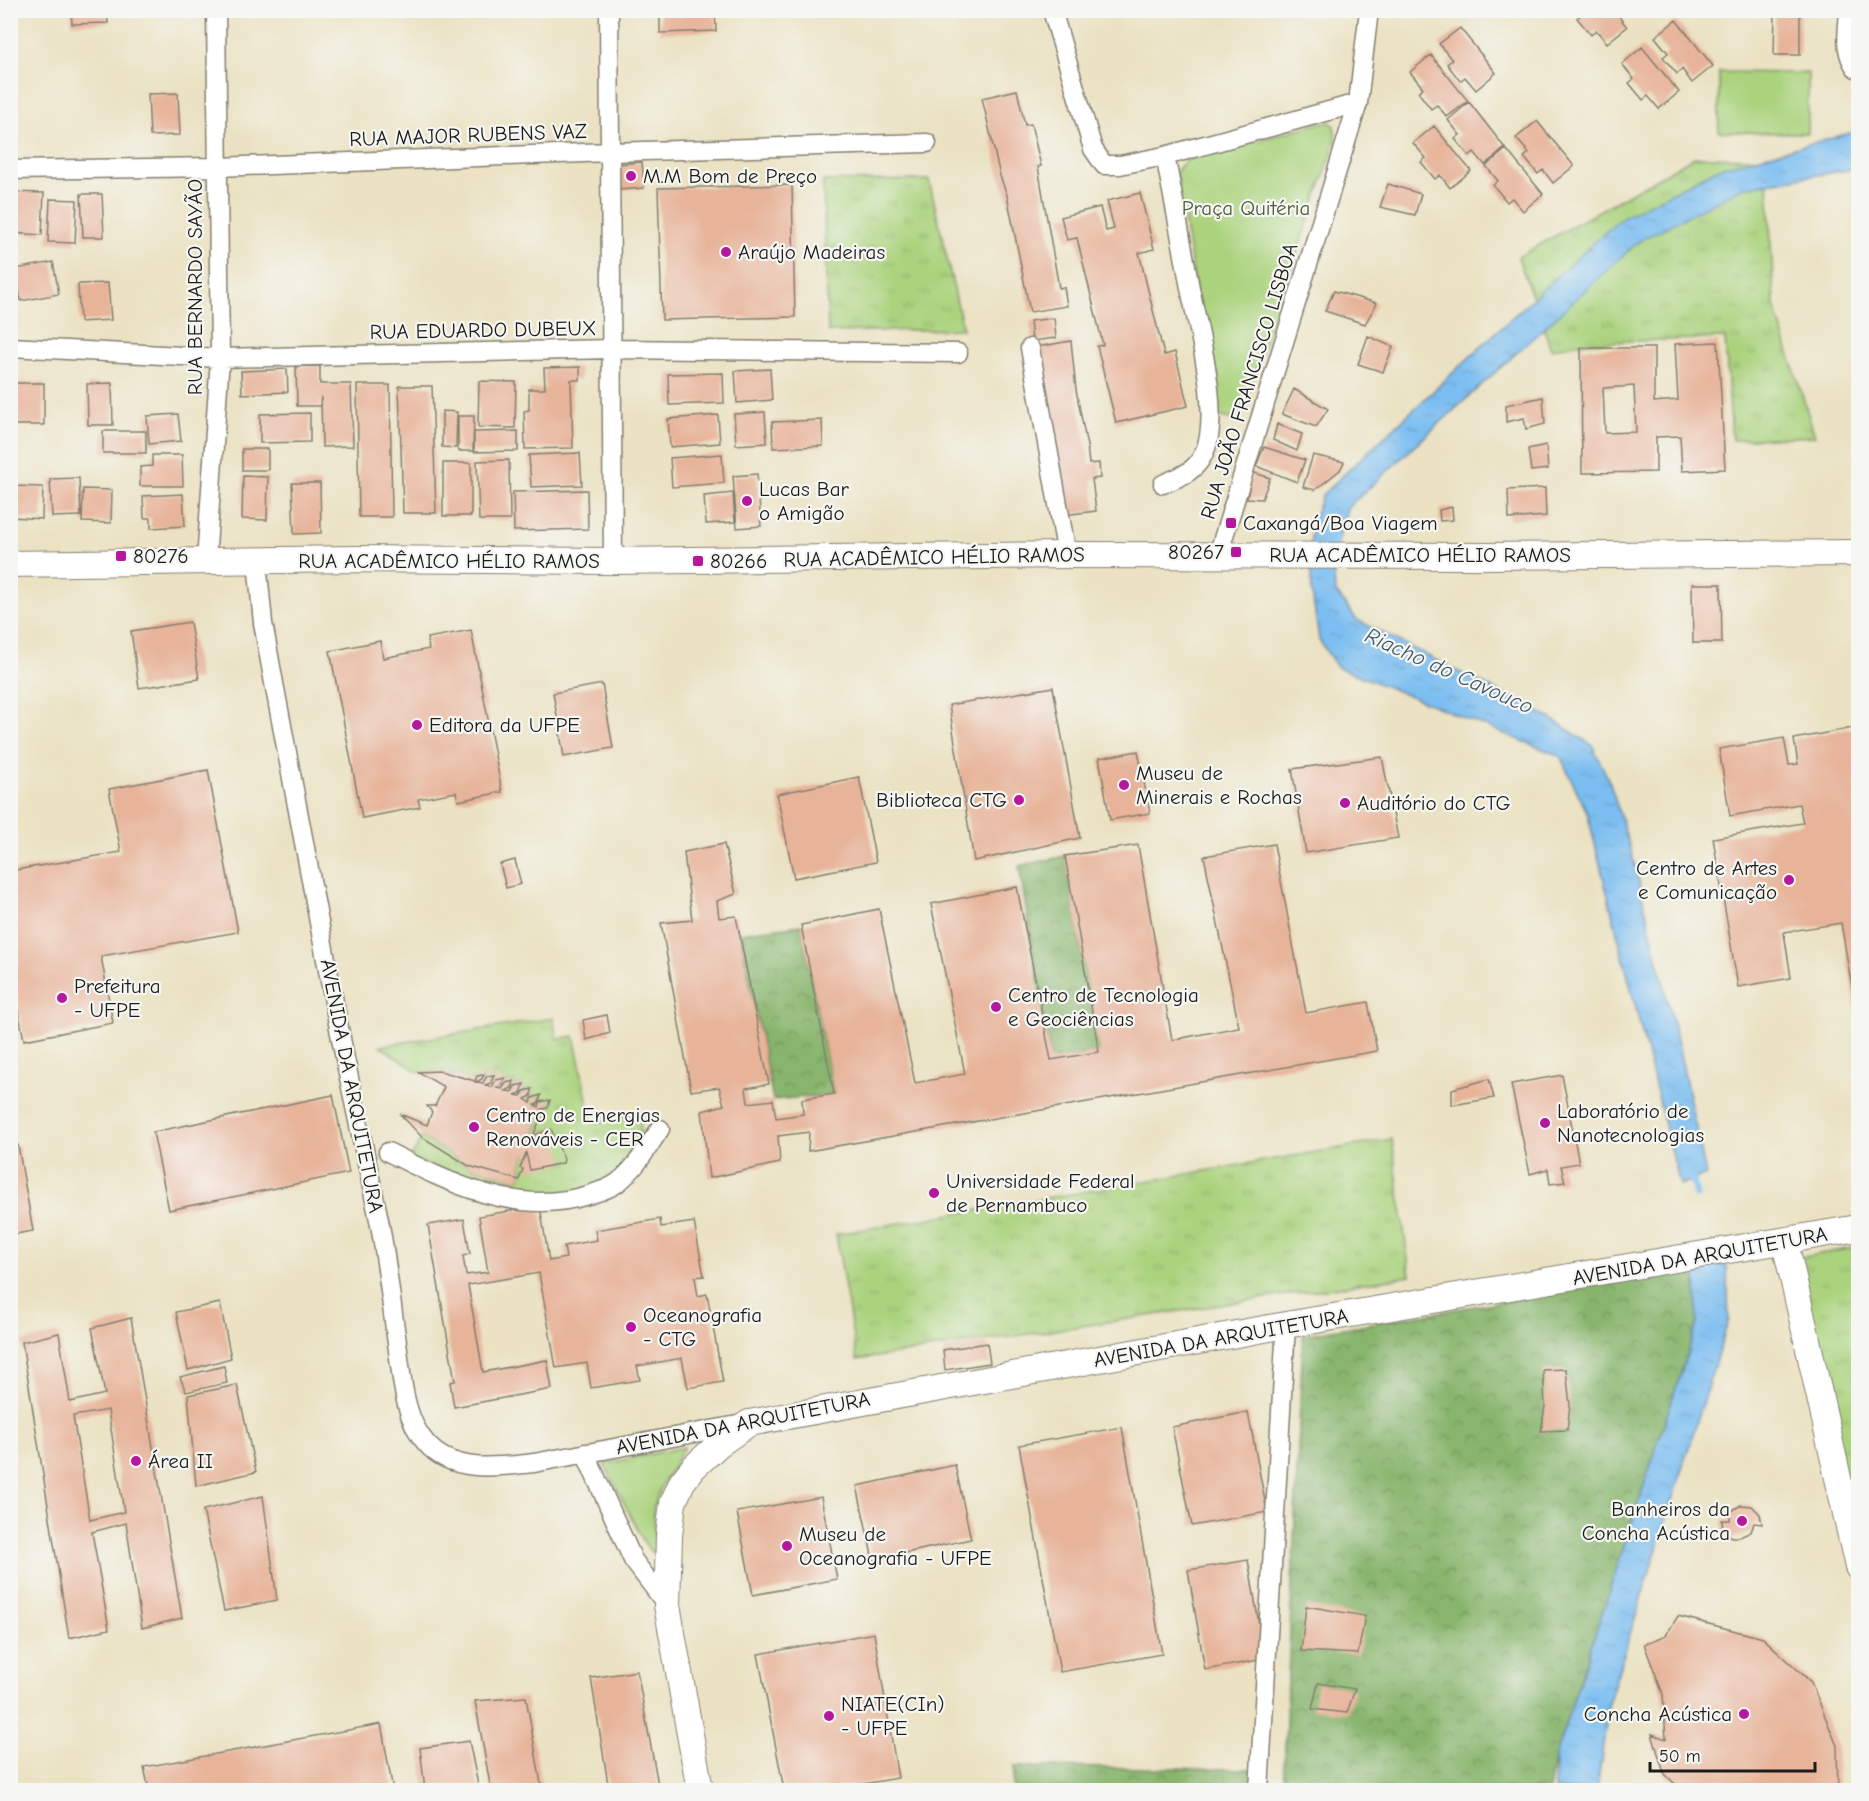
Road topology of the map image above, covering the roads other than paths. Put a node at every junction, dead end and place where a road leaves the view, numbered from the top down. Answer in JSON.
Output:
{"nodes":[{"id":1,"x":216,"y":10,"type":"edge"},
{"id":2,"x":609,"y":10,"type":"edge"},
{"id":3,"x":1052,"y":10,"type":"edge"},
{"id":4,"x":1369,"y":10,"type":"edge"},
{"id":5,"x":1849,"y":10,"type":"edge"},
{"id":6,"x":1858,"y":68,"type":"edge"},
{"id":7,"x":1358,"y":103,"type":"junction"},
{"id":8,"x":927,"y":143,"type":"dead end"},
{"id":9,"x":609,"y":152,"type":"junction"},
{"id":10,"x":1165,"y":156,"type":"junction"},
{"id":11,"x":218,"y":167,"type":"junction"},
{"id":12,"x":10,"y":170,"type":"edge"},
{"id":13,"x":10,"y":347,"type":"edge"},
{"id":14,"x":1030,"y":348,"type":"dead end"},
{"id":15,"x":612,"y":349,"type":"junction"},
{"id":16,"x":958,"y":353,"type":"dead end"},
{"id":17,"x":220,"y":358,"type":"junction"},
{"id":18,"x":1163,"y":484,"type":"dead end"},
{"id":19,"x":1858,"y":553,"type":"edge"},
{"id":20,"x":1067,"y":555,"type":"junction"},
{"id":21,"x":1218,"y":555,"type":"junction"},
{"id":22,"x":257,"y":561,"type":"junction"},
{"id":23,"x":613,"y":561,"type":"junction"},
{"id":24,"x":206,"y":562,"type":"junction"},
{"id":25,"x":10,"y":564,"type":"edge"},
{"id":26,"x":660,"y":1129,"type":"dead end"},
{"id":27,"x":388,"y":1152,"type":"dead end"},
{"id":28,"x":1858,"y":1228,"type":"edge"},
{"id":29,"x":1785,"y":1242,"type":"junction"},
{"id":30,"x":1286,"y":1325,"type":"junction"},
{"id":31,"x":749,"y":1422,"type":"junction"},
{"id":32,"x":585,"y":1453,"type":"junction"},
{"id":33,"x":1858,"y":1567,"type":"edge"},
{"id":34,"x":667,"y":1605,"type":"junction"},
{"id":35,"x":700,"y":1791,"type":"edge"},
{"id":36,"x":1259,"y":1791,"type":"edge"}],
"edges":[{"from":1,"to":11,"type":"street","name":"RUA BERNARDO SAYÃO"},
{"from":2,"to":9,"type":"street"},
{"from":3,"to":10,"type":"street"},
{"from":4,"to":7,"type":"street","name":"RUA JOÃO FRANCISCO LISBOA"},
{"from":5,"to":6,"type":"street"},
{"from":7,"to":10,"type":"street"},
{"from":7,"to":21,"type":"street","name":"RUA JOÃO FRANCISCO LISBOA"},
{"from":8,"to":9,"type":"street","name":"RUA MAJOR RUBENS VAZ"},
{"from":9,"to":11,"type":"street","name":"RUA MAJOR RUBENS VAZ"},
{"from":9,"to":15,"type":"street"},
{"from":10,"to":18,"type":"street"},
{"from":11,"to":12,"type":"street","name":"RUA MAJOR RUBENS VAZ"},
{"from":11,"to":17,"type":"street","name":"RUA BERNARDO SAYÃO"},
{"from":13,"to":17,"type":"street","name":"RUA EDUARDO DUBEUX"},
{"from":14,"to":20,"type":"street"},
{"from":15,"to":16,"type":"street","name":"RUA EDUARDO DUBEUX"},
{"from":15,"to":17,"type":"street","name":"RUA EDUARDO DUBEUX"},
{"from":15,"to":23,"type":"street"},
{"from":17,"to":24,"type":"street","name":"RUA BERNARDO SAYÃO"},
{"from":19,"to":21,"type":"street","name":"RUA ACADÊMICO HÉLIO RAMOS"},
{"from":20,"to":21,"type":"street","name":"RUA ACADÊMICO HÉLIO RAMOS"},
{"from":20,"to":23,"type":"street","name":"RUA ACADÊMICO HÉLIO RAMOS"},
{"from":22,"to":23,"type":"street","name":"RUA ACADÊMICO HÉLIO RAMOS"},
{"from":22,"to":24,"type":"street","name":"RUA ACADÊMICO HÉLIO RAMOS"},
{"from":22,"to":32,"type":"street","name":"AVENIDA DA ARQUITETURA"},
{"from":24,"to":25,"type":"street","name":"RUA ACADÊMICO HÉLIO RAMOS"},
{"from":26,"to":27,"type":"street"},
{"from":28,"to":29,"type":"street","name":"AVENIDA DA ARQUITETURA"},
{"from":29,"to":30,"type":"street","name":"AVENIDA DA ARQUITETURA"},
{"from":29,"to":33,"type":"street"},
{"from":30,"to":31,"type":"street","name":"AVENIDA DA ARQUITETURA"},
{"from":30,"to":36,"type":"street"},
{"from":31,"to":32,"type":"street","name":"AVENIDA DA ARQUITETURA"},
{"from":31,"to":34,"type":"street"},
{"from":32,"to":34,"type":"street","name":"AVENIDA DA ARQUITETURA"},
{"from":34,"to":35,"type":"street"}]}
